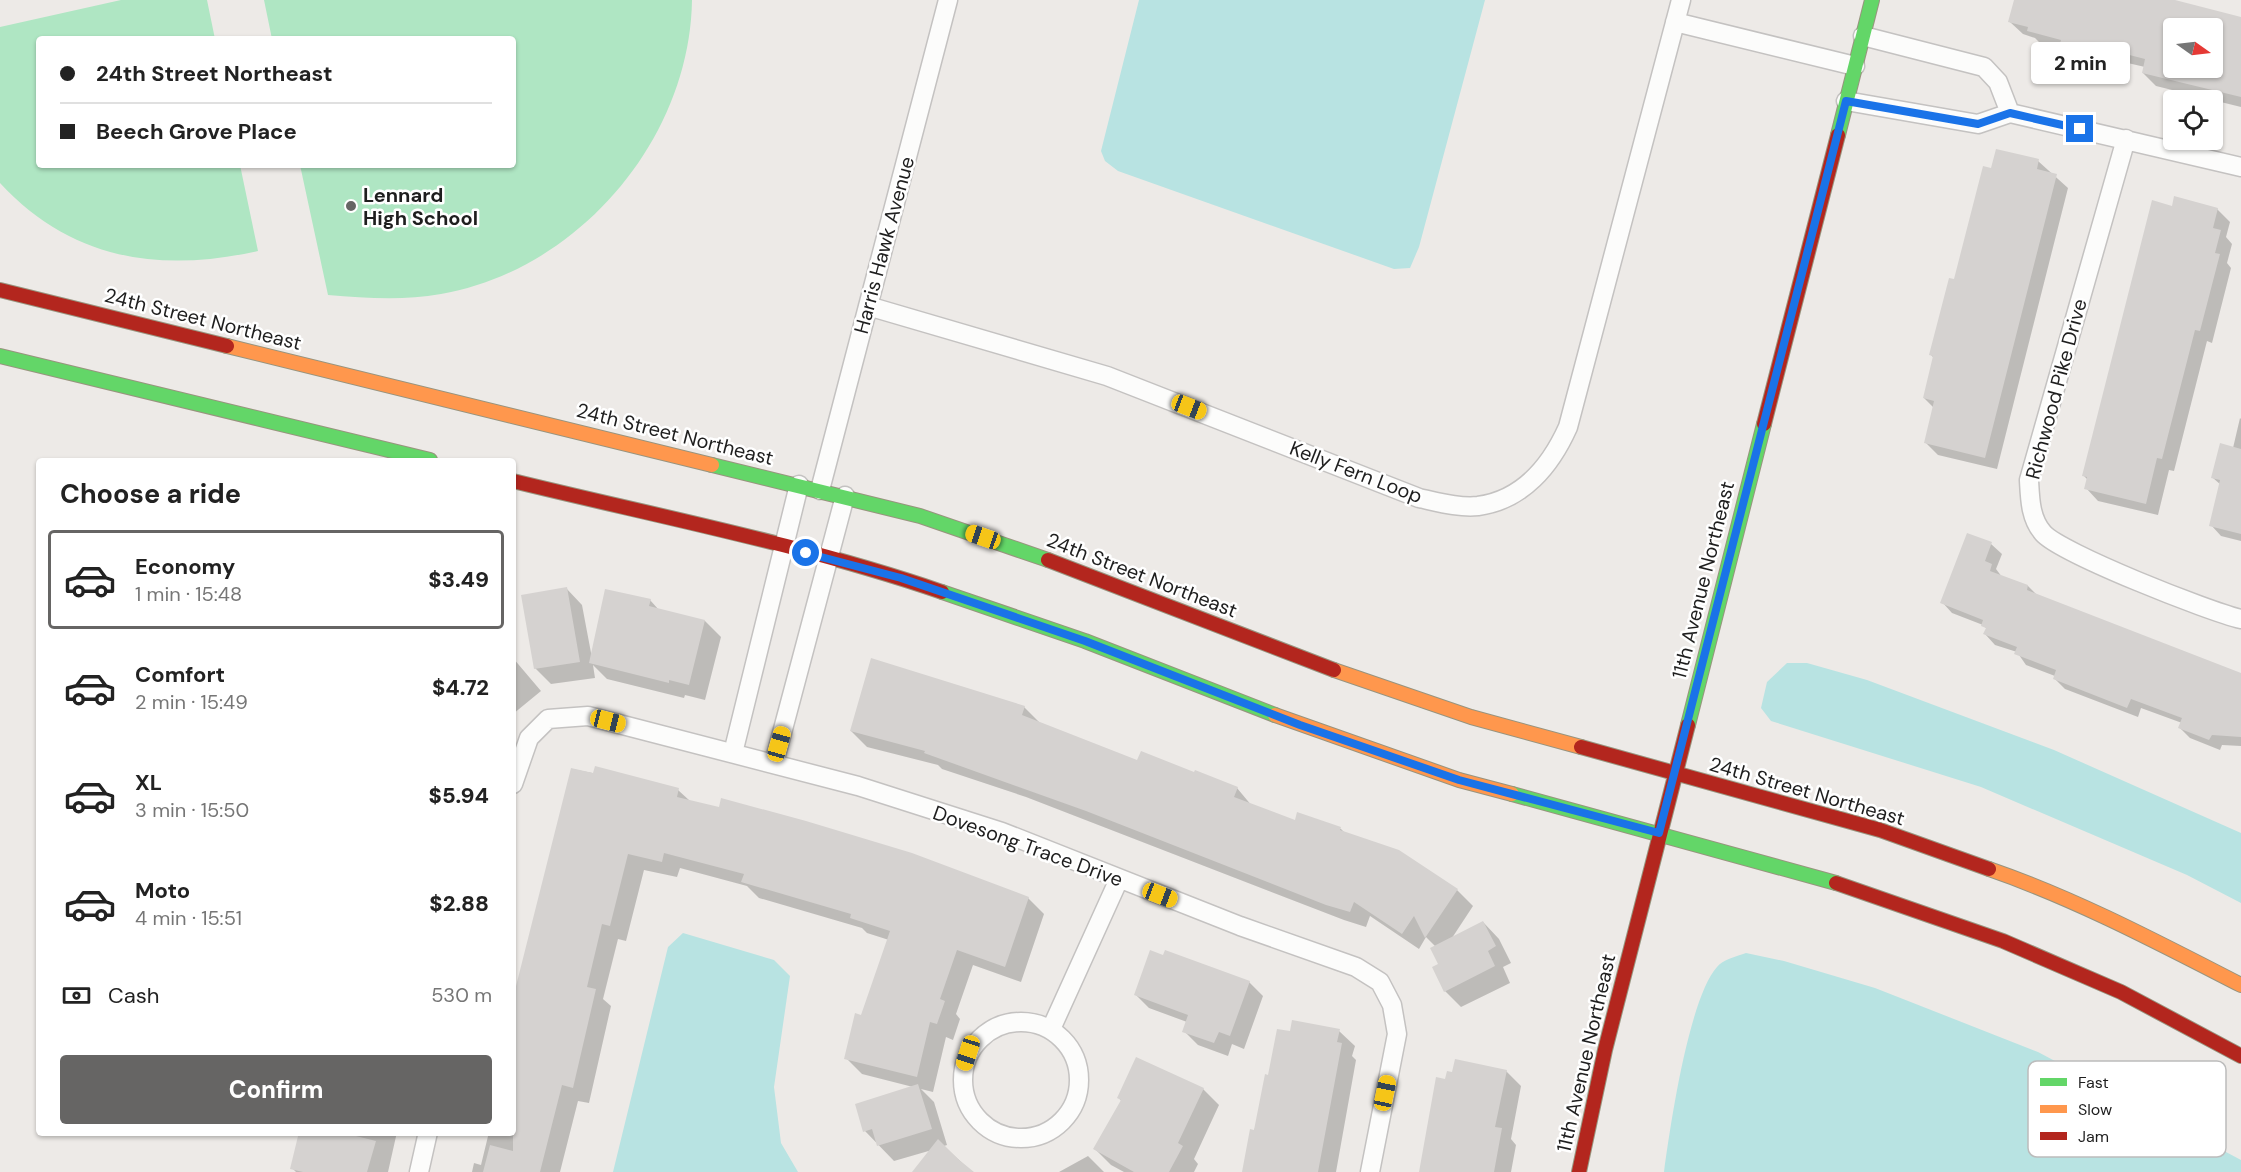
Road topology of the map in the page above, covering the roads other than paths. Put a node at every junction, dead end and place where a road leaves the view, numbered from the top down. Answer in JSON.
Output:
{"nodes":[{"id":1,"x":948,"y":0,"type":"edge"},
{"id":2,"x":1681,"y":0,"type":"edge"},
{"id":3,"x":1872,"y":0,"type":"edge"},
{"id":4,"x":1675,"y":22,"type":"junction"},
{"id":5,"x":1863,"y":36,"type":"junction"},
{"id":6,"x":1855,"y":66,"type":"junction"},
{"id":7,"x":1846,"y":101,"type":"junction"},
{"id":8,"x":2010,"y":113,"type":"junction"},
{"id":9,"x":2126,"y":139,"type":"junction"},
{"id":10,"x":2241,"y":167,"type":"edge"},
{"id":11,"x":0,"y":290,"type":"edge"},
{"id":12,"x":868,"y":306,"type":"junction"},
{"id":13,"x":0,"y":356,"type":"edge"},
{"id":14,"x":422,"y":458,"type":"edge"},
{"id":15,"x":516,"y":482,"type":"edge"},
{"id":16,"x":799,"y":484,"type":"junction"},
{"id":17,"x":820,"y":490,"type":"junction"},
{"id":18,"x":845,"y":496,"type":"junction"},
{"id":19,"x":784,"y":547,"type":"junction"},
{"id":20,"x":828,"y":559,"type":"junction"},
{"id":21,"x":2241,"y":619,"type":"edge"},
{"id":22,"x":733,"y":753,"type":"junction"},
{"id":23,"x":774,"y":763,"type":"junction"},
{"id":24,"x":1674,"y":773,"type":"junction"},
{"id":25,"x":516,"y":775,"type":"edge"},
{"id":26,"x":1659,"y":833,"type":"junction"},
{"id":27,"x":1119,"y":879,"type":"junction"},
{"id":28,"x":2241,"y":985,"type":"edge"},
{"id":29,"x":1051,"y":1029,"type":"junction"},
{"id":30,"x":2241,"y":1056,"type":"edge"},
{"id":31,"x":427,"y":1136,"type":"edge"},
{"id":32,"x":418,"y":1172,"type":"edge"},
{"id":33,"x":1370,"y":1172,"type":"edge"},
{"id":34,"x":1579,"y":1172,"type":"edge"}],
"edges":[{"from":1,"to":12,"type":"street","name":"Harris Hawk Avenue"},
{"from":2,"to":4,"type":"street","name":"Kelly Fern Loop"},
{"from":3,"to":5,"type":"street","name":"11th Avenue Northeast"},
{"from":4,"to":6,"type":"street"},
{"from":4,"to":12,"type":"street","name":"Kelly Fern Loop"},
{"from":5,"to":6,"type":"street","name":"11th Avenue Northeast"},
{"from":5,"to":8,"type":"street"},
{"from":6,"to":7,"type":"street","name":"11th Avenue Northeast"},
{"from":7,"to":8,"type":"street"},
{"from":7,"to":24,"type":"street","name":"11th Avenue Northeast"},
{"from":8,"to":9,"type":"street"},
{"from":9,"to":10,"type":"street"},
{"from":9,"to":21,"type":"street","name":"Richwood Pike Drive"},
{"from":11,"to":16,"type":"street","name":"24th Street Northeast"},
{"from":12,"to":17,"type":"street","name":"Harris Hawk Avenue"},
{"from":13,"to":14,"type":"street"},
{"from":15,"to":19,"type":"street"},
{"from":16,"to":17,"type":"street","name":"24th Street Northeast"},
{"from":16,"to":19,"type":"street"},
{"from":17,"to":18,"type":"street","name":"24th Street Northeast"},
{"from":18,"to":20,"type":"street"},
{"from":18,"to":24,"type":"street","name":"24th Street Northeast"},
{"from":19,"to":20,"type":"street"},
{"from":19,"to":22,"type":"street"},
{"from":20,"to":23,"type":"street"},
{"from":20,"to":26,"type":"street"},
{"from":22,"to":23,"type":"street","name":"Dovesong Trace Drive"},
{"from":22,"to":25,"type":"street","name":"Dovesong Trace Drive"},
{"from":23,"to":27,"type":"street","name":"Dovesong Trace Drive"},
{"from":24,"to":26,"type":"street","name":"11th Avenue Northeast"},
{"from":24,"to":28,"type":"street","name":"24th Street Northeast"},
{"from":26,"to":30,"type":"street"},
{"from":26,"to":34,"type":"street","name":"11th Avenue Northeast"},
{"from":27,"to":29,"type":"street"},
{"from":27,"to":33,"type":"street","name":"Dovesong Trace Drive"},
{"from":29,"to":29,"type":"street"},
{"from":31,"to":32,"type":"street"}]}
